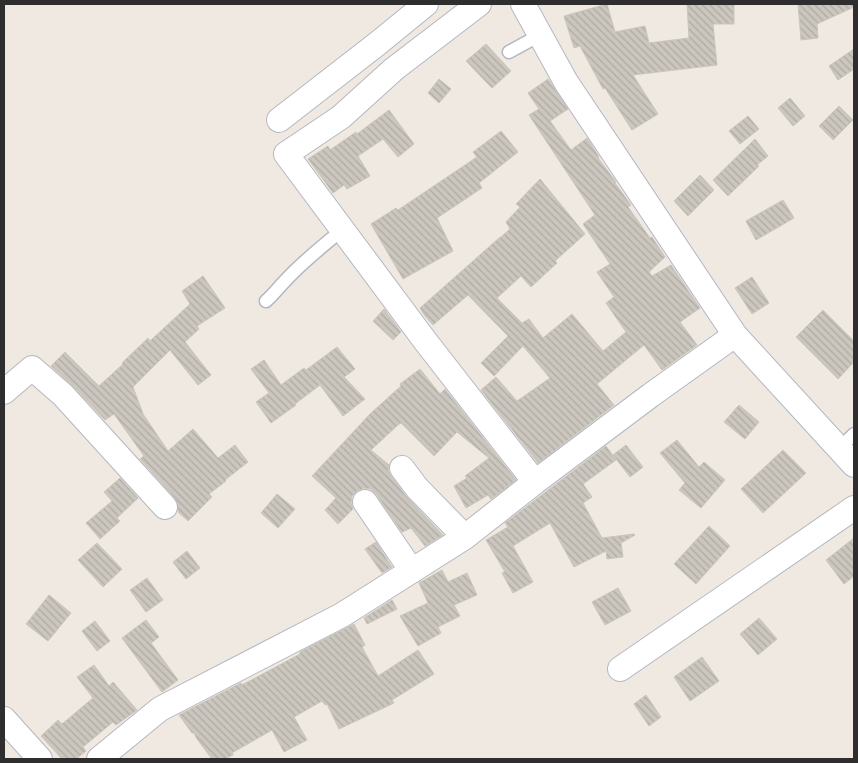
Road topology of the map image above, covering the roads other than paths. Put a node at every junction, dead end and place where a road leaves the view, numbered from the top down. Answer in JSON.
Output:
{"nodes":[{"id":1,"x":426,"y":4,"type":"edge"},
{"id":2,"x":479,"y":4,"type":"edge"},
{"id":3,"x":523,"y":4,"type":"edge"},
{"id":4,"x":540,"y":35,"type":"junction"},
{"id":5,"x":510,"y":52,"type":"dead end"},
{"id":6,"x":279,"y":120,"type":"dead end"},
{"id":7,"x":342,"y":230,"type":"junction"},
{"id":8,"x":266,"y":300,"type":"dead end"},
{"id":9,"x":735,"y":335,"type":"junction"},
{"id":10,"x":4,"y":392,"type":"edge"},
{"id":11,"x":849,"y":449,"type":"edge"},
{"id":12,"x":402,"y":468,"type":"dead end"},
{"id":13,"x":535,"y":482,"type":"junction"},
{"id":14,"x":365,"y":502,"type":"dead end"},
{"id":15,"x":165,"y":507,"type":"dead end"},
{"id":16,"x":854,"y":508,"type":"edge"},
{"id":17,"x":464,"y":537,"type":"junction"},
{"id":18,"x":412,"y":571,"type":"junction"},
{"id":19,"x":620,"y":669,"type":"dead end"},
{"id":20,"x":4,"y":719,"type":"edge"},
{"id":21,"x":40,"y":759,"type":"edge"},
{"id":22,"x":99,"y":759,"type":"edge"}],
"edges":[{"from":1,"to":6,"type":"street"},
{"from":2,"to":7,"type":"street"},
{"from":3,"to":4,"type":"street"},
{"from":4,"to":5,"type":"lane"},
{"from":4,"to":9,"type":"street"},
{"from":7,"to":8,"type":"lane"},
{"from":7,"to":13,"type":"street"},
{"from":9,"to":11,"type":"street"},
{"from":9,"to":13,"type":"street"},
{"from":10,"to":15,"type":"street"},
{"from":12,"to":17,"type":"street"},
{"from":13,"to":17,"type":"street"},
{"from":14,"to":18,"type":"street"},
{"from":16,"to":19,"type":"street"},
{"from":17,"to":18,"type":"street"},
{"from":18,"to":22,"type":"street"},
{"from":20,"to":21,"type":"street"}]}
